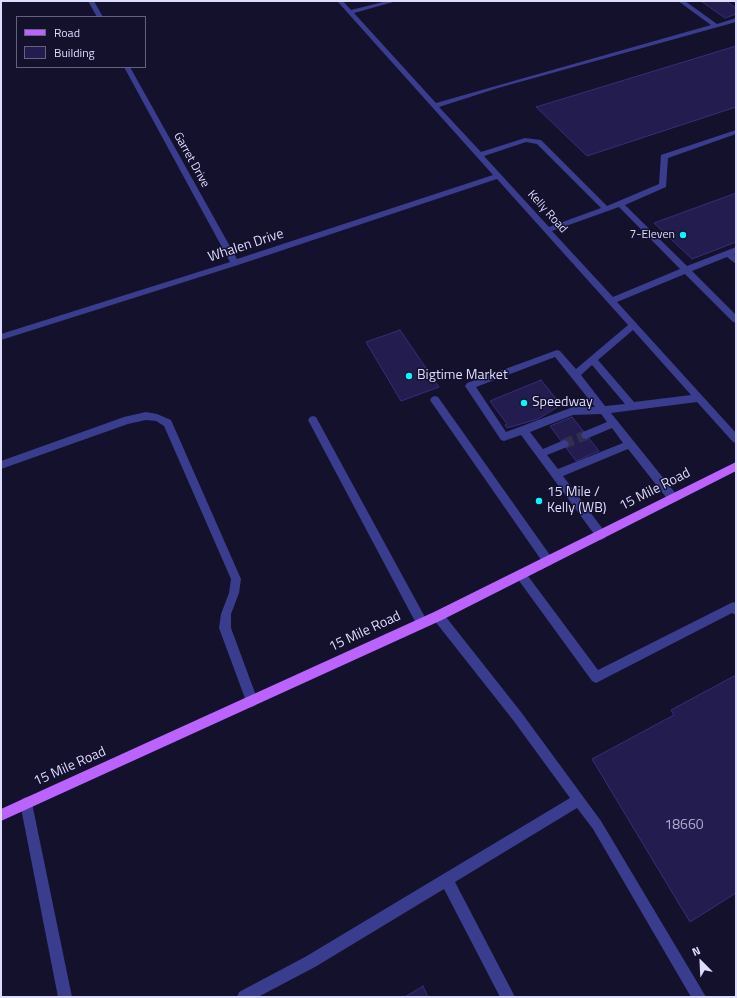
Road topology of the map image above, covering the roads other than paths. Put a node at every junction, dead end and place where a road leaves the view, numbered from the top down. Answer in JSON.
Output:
{"nodes":[{"id":1,"x":91,"y":1,"type":"edge"},
{"id":2,"x":340,"y":1,"type":"edge"},
{"id":3,"x":394,"y":1,"type":"edge"},
{"id":4,"x":681,"y":1,"type":"edge"},
{"id":5,"x":351,"y":12,"type":"junction"},
{"id":6,"x":99,"y":16,"type":"edge"},
{"id":7,"x":736,"y":20,"type":"edge"},
{"id":8,"x":716,"y":26,"type":"junction"},
{"id":9,"x":128,"y":68,"type":"edge"},
{"id":10,"x":434,"y":106,"type":"junction"},
{"id":11,"x":736,"y":132,"type":"edge"},
{"id":12,"x":479,"y":155,"type":"junction"},
{"id":13,"x":498,"y":176,"type":"junction"},
{"id":14,"x":620,"y":204,"type":"junction"},
{"id":15,"x":606,"y":209,"type":"junction"},
{"id":16,"x":547,"y":230,"type":"junction"},
{"id":17,"x":736,"y":250,"type":"edge"},
{"id":18,"x":728,"y":253,"type":"junction"},
{"id":19,"x":736,"y":260,"type":"edge"},
{"id":20,"x":236,"y":263,"type":"junction"},
{"id":21,"x":686,"y":270,"type":"junction"},
{"id":22,"x":611,"y":301,"type":"junction"},
{"id":23,"x":736,"y":320,"type":"edge"},
{"id":24,"x":633,"y":325,"type":"junction"},
{"id":25,"x":1,"y":337,"type":"edge"},
{"id":26,"x":593,"y":360,"type":"junction"},
{"id":27,"x":575,"y":375,"type":"junction"},
{"id":28,"x":699,"y":398,"type":"junction"},
{"id":29,"x":435,"y":400,"type":"dead end"},
{"id":30,"x":632,"y":406,"type":"junction"},
{"id":31,"x":603,"y":410,"type":"junction"},
{"id":32,"x":313,"y":420,"type":"dead end"},
{"id":33,"x":614,"y":423,"type":"junction"},
{"id":34,"x":523,"y":430,"type":"junction"},
{"id":35,"x":586,"y":435,"type":"tunnel mouth"},
{"id":36,"x":736,"y":439,"type":"edge"},
{"id":37,"x":564,"y":444,"type":"tunnel mouth"},
{"id":38,"x":630,"y":444,"type":"junction"},
{"id":39,"x":541,"y":454,"type":"junction"},
{"id":40,"x":1,"y":465,"type":"edge"},
{"id":41,"x":736,"y":466,"type":"edge"},
{"id":42,"x":556,"y":474,"type":"junction"},
{"id":43,"x":673,"y":498,"type":"junction"},
{"id":44,"x":601,"y":535,"type":"junction"},
{"id":45,"x":548,"y":561,"type":"junction"},
{"id":46,"x":521,"y":575,"type":"junction"},
{"id":47,"x":736,"y":610,"type":"edge"},
{"id":48,"x":438,"y":616,"type":"junction"},
{"id":49,"x":422,"y":623,"type":"junction"},
{"id":50,"x":252,"y":700,"type":"junction"},
{"id":51,"x":579,"y":800,"type":"junction"},
{"id":52,"x":26,"y":803,"type":"junction"},
{"id":53,"x":1,"y":815,"type":"edge"},
{"id":54,"x":447,"y":880,"type":"junction"},
{"id":55,"x":65,"y":997,"type":"edge"},
{"id":56,"x":244,"y":997,"type":"edge"},
{"id":57,"x":508,"y":997,"type":"edge"},
{"id":58,"x":699,"y":997,"type":"edge"}],
"edges":[{"from":1,"to":6,"type":"street"},
{"from":2,"to":5,"type":"street","name":"Kelly Road"},
{"from":3,"to":5,"type":"street"},
{"from":4,"to":8,"type":"street"},
{"from":5,"to":10,"type":"street","name":"Kelly Road"},
{"from":7,"to":8,"type":"street"},
{"from":8,"to":10,"type":"street"},
{"from":9,"to":20,"type":"street","name":"Garret Drive"},
{"from":10,"to":12,"type":"street","name":"Kelly Road"},
{"from":11,"to":14,"type":"street"},
{"from":12,"to":13,"type":"street","name":"Kelly Road"},
{"from":12,"to":15,"type":"street"},
{"from":13,"to":16,"type":"street","name":"Kelly Road"},
{"from":13,"to":20,"type":"street","name":"Whalen Drive"},
{"from":14,"to":15,"type":"street"},
{"from":14,"to":21,"type":"street"},
{"from":15,"to":16,"type":"street"},
{"from":16,"to":22,"type":"street","name":"Kelly Road"},
{"from":17,"to":18,"type":"street"},
{"from":18,"to":19,"type":"street"},
{"from":18,"to":21,"type":"street"},
{"from":20,"to":25,"type":"street","name":"Whalen Drive"},
{"from":21,"to":22,"type":"street"},
{"from":21,"to":23,"type":"street"},
{"from":22,"to":24,"type":"street","name":"Kelly Road"},
{"from":24,"to":26,"type":"street"},
{"from":24,"to":28,"type":"street","name":"Kelly Road"},
{"from":26,"to":27,"type":"street"},
{"from":26,"to":30,"type":"street"},
{"from":27,"to":31,"type":"street"},
{"from":27,"to":34,"type":"street"},
{"from":28,"to":30,"type":"street"},
{"from":28,"to":36,"type":"street","name":"Kelly Road"},
{"from":29,"to":45,"type":"street"},
{"from":30,"to":31,"type":"street"},
{"from":31,"to":33,"type":"street"},
{"from":31,"to":34,"type":"street"},
{"from":32,"to":49,"type":"street"},
{"from":33,"to":35,"type":"street"},
{"from":33,"to":38,"type":"street"},
{"from":34,"to":39,"type":"street"},
{"from":37,"to":39,"type":"street"},
{"from":38,"to":42,"type":"street"},
{"from":38,"to":43,"type":"street"},
{"from":39,"to":42,"type":"street"},
{"from":40,"to":50,"type":"street"},
{"from":41,"to":43,"type":"main road","name":"15 Mile Road"},
{"from":42,"to":44,"type":"street"},
{"from":43,"to":44,"type":"main road","name":"15 Mile Road"},
{"from":44,"to":45,"type":"main road","name":"15 Mile Road"},
{"from":45,"to":46,"type":"main road","name":"15 Mile Road"},
{"from":46,"to":47,"type":"street"},
{"from":46,"to":48,"type":"main road","name":"15 Mile Road"},
{"from":48,"to":49,"type":"main road","name":"15 Mile Road"},
{"from":48,"to":51,"type":"street"},
{"from":49,"to":50,"type":"main road","name":"15 Mile Road"},
{"from":50,"to":52,"type":"main road","name":"15 Mile Road"},
{"from":51,"to":54,"type":"street"},
{"from":51,"to":58,"type":"street"},
{"from":52,"to":53,"type":"main road","name":"15 Mile Road"},
{"from":52,"to":55,"type":"street"},
{"from":54,"to":56,"type":"street"},
{"from":54,"to":57,"type":"street"}]}
